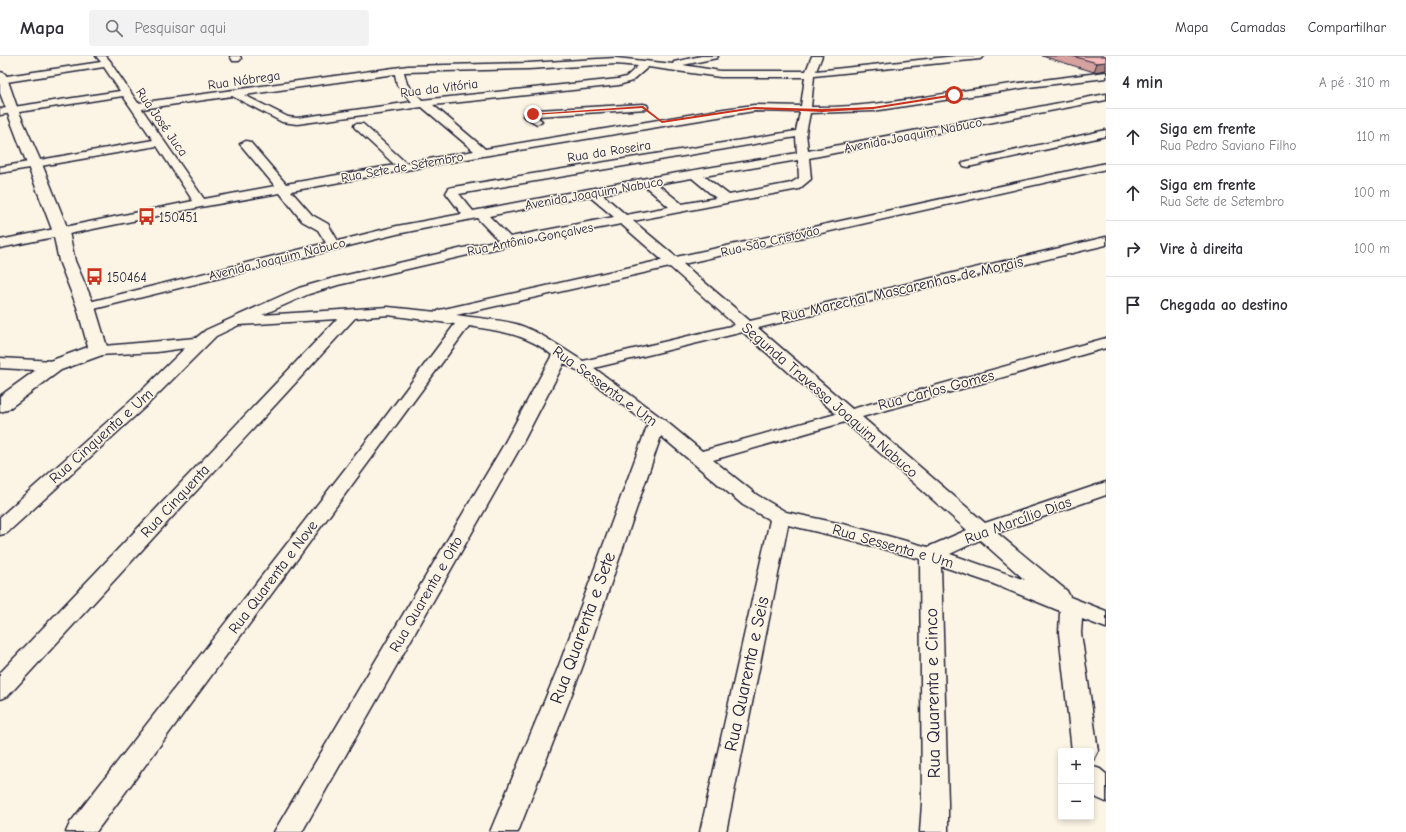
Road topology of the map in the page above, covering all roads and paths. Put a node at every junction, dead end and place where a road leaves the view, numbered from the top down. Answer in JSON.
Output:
{"nodes":[{"id":1,"x":714,"y":56,"type":"edge"},
{"id":2,"x":980,"y":56,"type":"edge"},
{"id":3,"x":412,"y":58,"type":"dead end"},
{"id":4,"x":816,"y":58,"type":"edge"},
{"id":5,"x":105,"y":60,"type":"edge"},
{"id":6,"x":569,"y":60,"type":"edge"},
{"id":7,"x":646,"y":64,"type":"junction"},
{"id":8,"x":668,"y":66,"type":"junction"},
{"id":9,"x":404,"y":70,"type":"junction"},
{"id":10,"x":810,"y":74,"type":"junction"},
{"id":11,"x":1106,"y":75,"type":"edge"},
{"id":12,"x":1,"y":78,"type":"edge"},
{"id":13,"x":619,"y":82,"type":"junction"},
{"id":14,"x":125,"y":93,"type":"junction"},
{"id":15,"x":235,"y":94,"type":"junction"},
{"id":16,"x":1106,"y":97,"type":"edge"},
{"id":17,"x":422,"y":103,"type":"junction"},
{"id":18,"x":135,"y":107,"type":"junction"},
{"id":19,"x":643,"y":107,"type":"junction"},
{"id":20,"x":806,"y":109,"type":"junction"},
{"id":21,"x":6,"y":111,"type":"edge"},
{"id":22,"x":537,"y":121,"type":"dead end"},
{"id":23,"x":662,"y":122,"type":"junction"},
{"id":24,"x":359,"y":126,"type":"dead end"},
{"id":25,"x":801,"y":133,"type":"junction"},
{"id":26,"x":1106,"y":133,"type":"edge"},
{"id":27,"x":160,"y":142,"type":"junction"},
{"id":28,"x":246,"y":144,"type":"dead end"},
{"id":29,"x":482,"y":153,"type":"junction"},
{"id":30,"x":802,"y":156,"type":"junction"},
{"id":31,"x":35,"y":164,"type":"junction"},
{"id":32,"x":968,"y":164,"type":"dead end"},
{"id":33,"x":1106,"y":166,"type":"edge"},
{"id":34,"x":404,"y":167,"type":"junction"},
{"id":35,"x":0,"y":170,"type":"edge"},
{"id":36,"x":695,"y":175,"type":"junction"},
{"id":37,"x":647,"y":182,"type":"junction"},
{"id":38,"x":285,"y":189,"type":"junction"},
{"id":39,"x":592,"y":192,"type":"junction"},
{"id":40,"x":727,"y":200,"type":"junction"},
{"id":41,"x":201,"y":203,"type":"junction"},
{"id":42,"x":680,"y":209,"type":"junction"},
{"id":43,"x":475,"y":215,"type":"junction"},
{"id":44,"x":624,"y":221,"type":"junction"},
{"id":45,"x":61,"y":232,"type":"junction"},
{"id":46,"x":1106,"y":241,"type":"edge"},
{"id":47,"x":507,"y":242,"type":"junction"},
{"id":48,"x":0,"y":244,"type":"edge"},
{"id":49,"x":334,"y":245,"type":"junction"},
{"id":50,"x":672,"y":263,"type":"junction"},
{"id":51,"x":86,"y":307,"type":"junction"},
{"id":52,"x":350,"y":314,"type":"junction"},
{"id":53,"x":434,"y":316,"type":"junction"},
{"id":54,"x":236,"y":321,"type":"junction"},
{"id":55,"x":465,"y":321,"type":"junction"},
{"id":56,"x":745,"y":326,"type":"junction"},
{"id":57,"x":201,"y":342,"type":"junction"},
{"id":58,"x":1106,"y":343,"type":"edge"},
{"id":59,"x":98,"y":350,"type":"junction"},
{"id":60,"x":560,"y":354,"type":"junction"},
{"id":61,"x":0,"y":364,"type":"edge"},
{"id":62,"x":54,"y":366,"type":"junction"},
{"id":63,"x":581,"y":366,"type":"junction"},
{"id":64,"x":0,"y":406,"type":"edge"},
{"id":65,"x":848,"y":415,"type":"junction"},
{"id":66,"x":657,"y":423,"type":"junction"},
{"id":67,"x":698,"y":458,"type":"junction"},
{"id":68,"x":1106,"y":488,"type":"edge"},
{"id":69,"x":780,"y":516,"type":"junction"},
{"id":70,"x":0,"y":528,"type":"edge"},
{"id":71,"x":982,"y":531,"type":"junction"},
{"id":72,"x":930,"y":555,"type":"junction"},
{"id":73,"x":1071,"y":606,"type":"junction"},
{"id":74,"x":1106,"y":620,"type":"edge"},
{"id":75,"x":0,"y":689,"type":"edge"},
{"id":76,"x":1085,"y":748,"type":"edge"},
{"id":77,"x":1094,"y":780,"type":"edge"},
{"id":78,"x":1106,"y":790,"type":"edge"},
{"id":79,"x":80,"y":832,"type":"edge"},
{"id":80,"x":287,"y":832,"type":"edge"},
{"id":81,"x":504,"y":832,"type":"edge"},
{"id":82,"x":713,"y":832,"type":"edge"},
{"id":83,"x":934,"y":832,"type":"edge"}],
"edges":[{"from":1,"to":8,"type":"street"},
{"from":2,"to":10,"type":"street","name":"Rua Nóbrega"},
{"from":3,"to":9,"type":"street"},
{"from":4,"to":10,"type":"street"},
{"from":5,"to":12,"type":"street"},
{"from":5,"to":14,"type":"street","name":"Rua José Juca"},
{"from":6,"to":7,"type":"street","name":"Rua Nóbrega"},
{"from":6,"to":9,"type":"street","name":"Rua Nóbrega"},
{"from":7,"to":8,"type":"street","name":"Rua Nóbrega"},
{"from":7,"to":13,"type":"street","name":"Rua da Vitória"},
{"from":8,"to":10,"type":"street","name":"Rua Nóbrega"},
{"from":9,"to":15,"type":"street","name":"Rua Nóbrega"},
{"from":9,"to":17,"type":"street"},
{"from":10,"to":20,"type":"street"},
{"from":11,"to":20,"type":"street","name":"Rua Sete de Setembro"},
{"from":12,"to":21,"type":"street"},
{"from":13,"to":17,"type":"street","name":"Rua da Vitória"},
{"from":13,"to":19,"type":"street"},
{"from":14,"to":18,"type":"street","name":"Rua José Juca"},
{"from":14,"to":21,"type":"street"},
{"from":15,"to":17,"type":"street","name":"Rua da Vitória"},
{"from":15,"to":18,"type":"street","name":"Rua Nóbrega"},
{"from":16,"to":30,"type":"street","name":"Avenida Joaquim Nabuco"},
{"from":17,"to":29,"type":"street"},
{"from":18,"to":27,"type":"street","name":"Rua José Juca"},
{"from":19,"to":22,"type":"street"},
{"from":19,"to":23,"type":"street"},
{"from":20,"to":23,"type":"street","name":"Rua Sete de Setembro"},
{"from":20,"to":25,"type":"street"},
{"from":21,"to":31,"type":"street"},
{"from":23,"to":29,"type":"street","name":"Rua Sete de Setembro"},
{"from":24,"to":34,"type":"street"},
{"from":25,"to":30,"type":"street"},
{"from":25,"to":43,"type":"street","name":"Rua da Roseira"},
{"from":26,"to":32,"type":"street"},
{"from":27,"to":31,"type":"street"},
{"from":27,"to":41,"type":"street","name":"Rua José Juca"},
{"from":28,"to":38,"type":"street"},
{"from":29,"to":34,"type":"street","name":"Rua Sete de Setembro"},
{"from":30,"to":36,"type":"street","name":"Avenida Joaquim Nabuco"},
{"from":30,"to":40,"type":"street","name":"Rua Antônio Gonçalves"},
{"from":31,"to":35,"type":"street"},
{"from":31,"to":45,"type":"street"},
{"from":33,"to":50,"type":"street","name":"Rua São Cristóvão"},
{"from":34,"to":38,"type":"street","name":"Rua Sete de Setembro"},
{"from":36,"to":37,"type":"street","name":"Avenida Joaquim Nabuco"},
{"from":36,"to":40,"type":"street"},
{"from":37,"to":39,"type":"street","name":"Avenida Joaquim Nabuco"},
{"from":37,"to":42,"type":"street"},
{"from":38,"to":41,"type":"street","name":"Rua Sete de Setembro"},
{"from":38,"to":49,"type":"street"},
{"from":39,"to":43,"type":"street","name":"Avenida Joaquim Nabuco"},
{"from":39,"to":44,"type":"street","name":"Segunda Travessa Joaquim Nabuco"},
{"from":40,"to":42,"type":"street","name":"Rua Antônio Gonçalves"},
{"from":41,"to":45,"type":"street","name":"Rua Sete de Setembro"},
{"from":42,"to":44,"type":"street","name":"Rua Antônio Gonçalves"},
{"from":43,"to":47,"type":"street"},
{"from":43,"to":49,"type":"street","name":"Avenida Joaquim Nabuco"},
{"from":44,"to":47,"type":"street","name":"Rua Antônio Gonçalves"},
{"from":44,"to":50,"type":"street","name":"Segunda Travessa Joaquim Nabuco"},
{"from":45,"to":48,"type":"street","name":"Rua Sete de Setembro"},
{"from":45,"to":51,"type":"street"},
{"from":46,"to":56,"type":"street","name":"Rua Marechal Mascarenhas de Morais"},
{"from":47,"to":54,"type":"street","name":"Rua Antônio Gonçalves"},
{"from":49,"to":51,"type":"street","name":"Avenida Joaquim Nabuco"},
{"from":50,"to":53,"type":"street","name":"Rua São Cristóvão"},
{"from":50,"to":56,"type":"street","name":"Segunda Travessa Joaquim Nabuco"},
{"from":51,"to":59,"type":"street"},
{"from":52,"to":53,"type":"street","name":"Rua Sessenta e Um"},
{"from":52,"to":54,"type":"street","name":"Rua Sessenta e Um"},
{"from":52,"to":75,"type":"street","name":"Rua Cinquenta"},
{"from":53,"to":55,"type":"street","name":"Rua Sessenta e Um"},
{"from":54,"to":57,"type":"street","name":"Rua Sessenta e Um"},
{"from":55,"to":60,"type":"street","name":"Rua Sessenta e Um"},
{"from":55,"to":79,"type":"street","name":"Rua Quarenta e Nove"},
{"from":56,"to":63,"type":"street","name":"Rua Marechal Mascarenhas de Morais"},
{"from":56,"to":65,"type":"street","name":"Segunda Travessa Joaquim Nabuco"},
{"from":57,"to":59,"type":"street"},
{"from":57,"to":70,"type":"street","name":"Rua Cinquenta e Um"},
{"from":58,"to":65,"type":"street","name":"Rua Carlos Gomes"},
{"from":59,"to":62,"type":"street"},
{"from":60,"to":63,"type":"street","name":"Rua Sessenta e Um"},
{"from":60,"to":80,"type":"street","name":"Rua Quarenta e Oito"},
{"from":61,"to":62,"type":"street"},
{"from":62,"to":64,"type":"street"},
{"from":63,"to":66,"type":"street","name":"Rua Sessenta e Um"},
{"from":65,"to":67,"type":"street","name":"Rua Carlos Gomes"},
{"from":65,"to":71,"type":"street","name":"Segunda Travessa Joaquim Nabuco"},
{"from":66,"to":67,"type":"street","name":"Rua Sessenta e Um"},
{"from":66,"to":81,"type":"street","name":"Rua Quarenta e Sete"},
{"from":67,"to":69,"type":"street","name":"Rua Sessenta e Um"},
{"from":68,"to":71,"type":"street","name":"Rua Marcílio Dias"},
{"from":69,"to":72,"type":"street","name":"Rua Sessenta e Um"},
{"from":69,"to":82,"type":"street","name":"Rua Quarenta e Seis"},
{"from":71,"to":72,"type":"street","name":"Rua Marcílio Dias"},
{"from":71,"to":73,"type":"street","name":"Segunda Travessa Joaquim Nabuco"},
{"from":72,"to":73,"type":"street","name":"Rua Sessenta e Um"},
{"from":72,"to":83,"type":"street","name":"Rua Quarenta e Cinco"},
{"from":73,"to":74,"type":"street","name":"Rua Sessenta e Um"},
{"from":73,"to":76,"type":"street"},
{"from":77,"to":78,"type":"street"}]}
